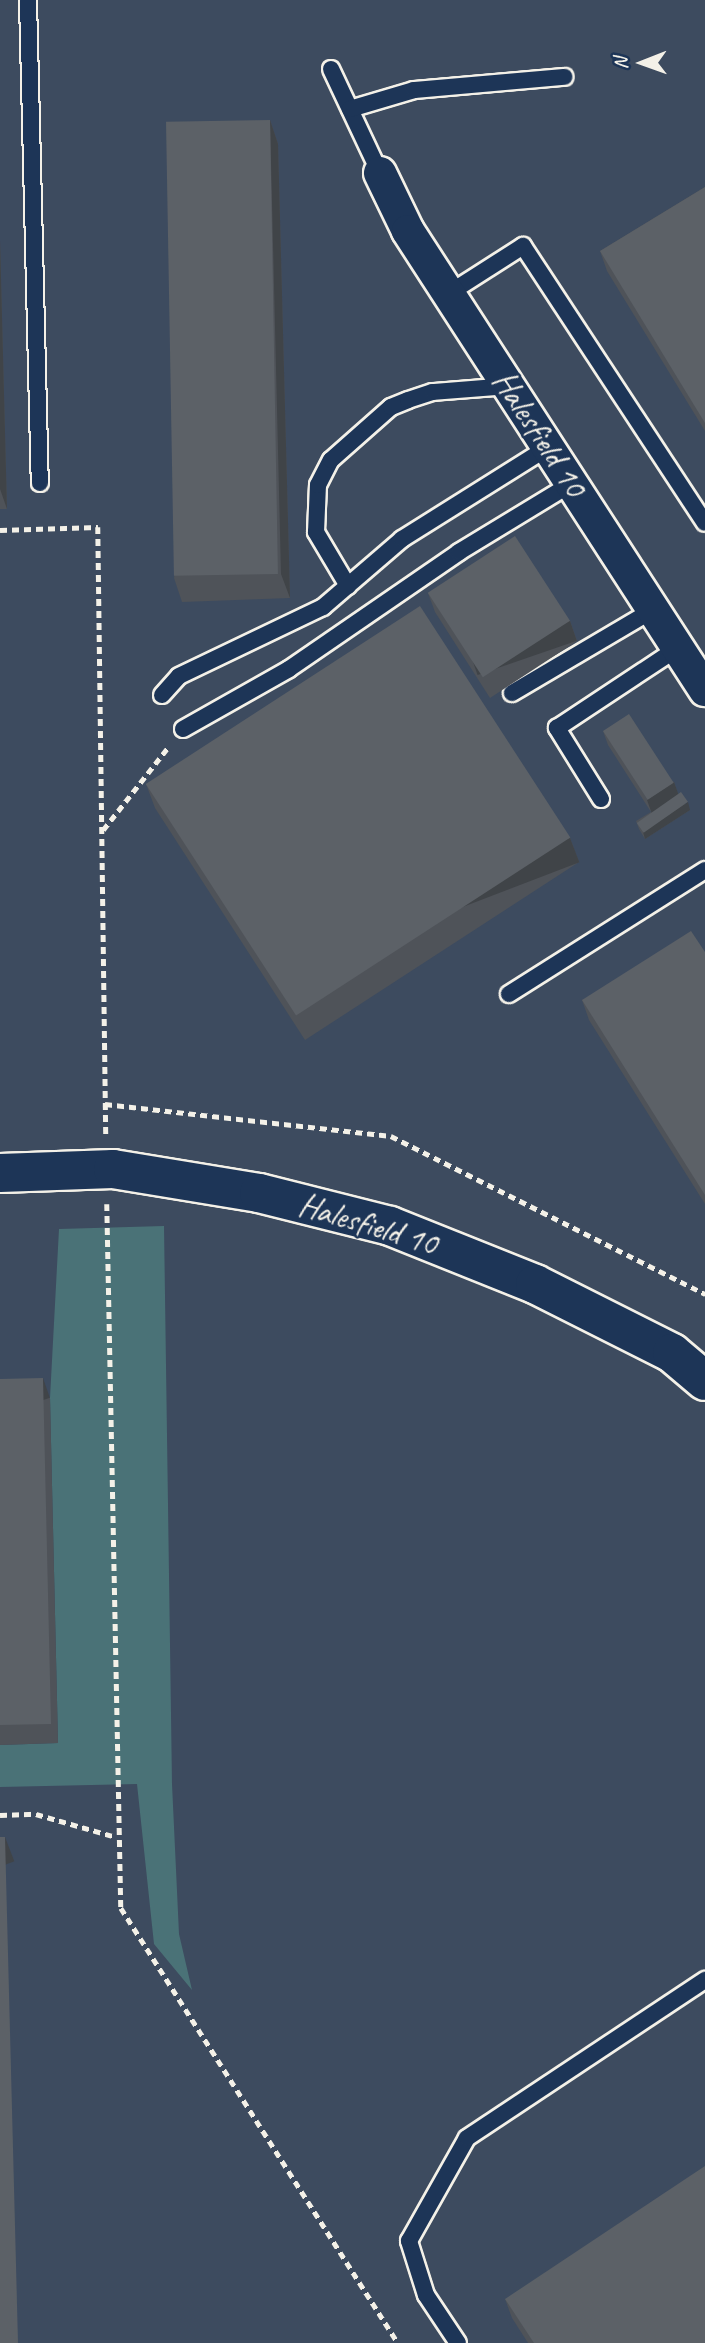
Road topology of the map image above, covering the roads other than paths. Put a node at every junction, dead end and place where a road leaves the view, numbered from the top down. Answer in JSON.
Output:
{"nodes":[{"id":1,"x":29,"y":0,"type":"edge"},
{"id":2,"x":331,"y":69,"type":"dead end"},
{"id":3,"x":564,"y":77,"type":"dead end"},
{"id":4,"x":350,"y":109,"type":"junction"},
{"id":5,"x":380,"y":173,"type":"joint"},
{"id":6,"x":448,"y":294,"type":"junction"},
{"id":7,"x":508,"y":386,"type":"junction"},
{"id":8,"x":547,"y":447,"type":"junction"},
{"id":9,"x":40,"y":483,"type":"dead end"},
{"id":10,"x":571,"y":484,"type":"junction"},
{"id":11,"x":705,"y":523,"type":"edge"},
{"id":12,"x":348,"y":586,"type":"junction"},
{"id":13,"x":653,"y":610,"type":"junction"},
{"id":14,"x":678,"y":648,"type":"junction"},
{"id":15,"x":705,"y":690,"type":"edge"},
{"id":16,"x":512,"y":693,"type":"dead end"},
{"id":17,"x":162,"y":695,"type":"dead end"},
{"id":18,"x":183,"y":729,"type":"road end"},
{"id":19,"x":601,"y":799,"type":"dead end"},
{"id":20,"x":705,"y":870,"type":"edge"},
{"id":21,"x":509,"y":994,"type":"dead end"},
{"id":22,"x":0,"y":1173,"type":"edge"},
{"id":23,"x":705,"y":1381,"type":"edge"},
{"id":24,"x":705,"y":1980,"type":"edge"},
{"id":25,"x":458,"y":2343,"type":"edge"}],
"edges":[{"from":1,"to":9,"type":"lane"},
{"from":2,"to":4,"type":"lane"},
{"from":3,"to":4,"type":"lane"},
{"from":4,"to":5,"type":"lane"},
{"from":5,"to":6,"type":"street","name":"Halesfield 10"},
{"from":6,"to":7,"type":"street","name":"Halesfield 10"},
{"from":6,"to":11,"type":"lane"},
{"from":7,"to":8,"type":"street","name":"Halesfield 10"},
{"from":7,"to":12,"type":"lane"},
{"from":8,"to":10,"type":"street","name":"Halesfield 10"},
{"from":8,"to":12,"type":"lane"},
{"from":10,"to":13,"type":"street","name":"Halesfield 10"},
{"from":10,"to":18,"type":"lane"},
{"from":12,"to":17,"type":"lane"},
{"from":13,"to":14,"type":"street","name":"Halesfield 10"},
{"from":13,"to":16,"type":"lane"},
{"from":14,"to":15,"type":"street","name":"Halesfield 10"},
{"from":14,"to":19,"type":"lane"},
{"from":20,"to":21,"type":"lane"},
{"from":22,"to":23,"type":"street","name":"Halesfield 10"},
{"from":24,"to":25,"type":"lane"}]}
